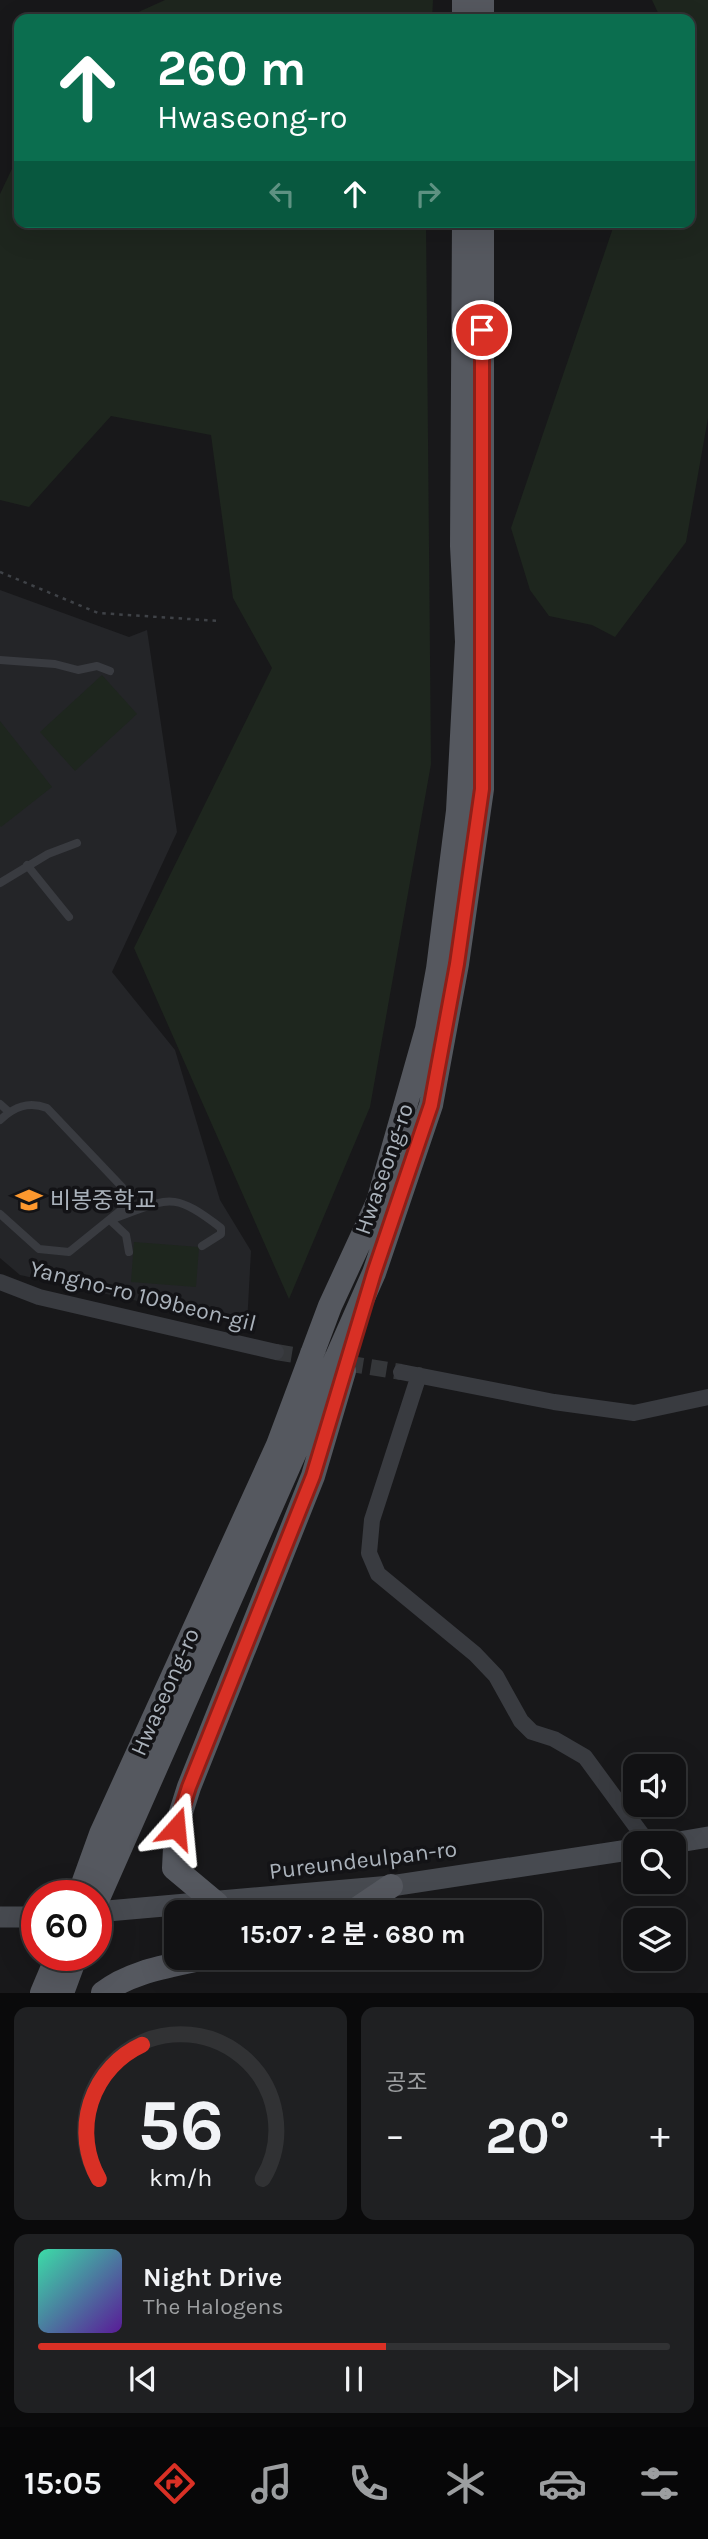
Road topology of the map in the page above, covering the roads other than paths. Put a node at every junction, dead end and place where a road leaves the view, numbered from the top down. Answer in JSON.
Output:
{"nodes":[{"id":1,"x":464,"y":228,"type":"edge"},
{"id":2,"x":482,"y":228,"type":"edge"},
{"id":3,"x":0,"y":660,"type":"edge"},
{"id":4,"x":110,"y":671,"type":"dead end"},
{"id":5,"x":77,"y":843,"type":"dead end"},
{"id":6,"x":27,"y":866,"type":"junction"},
{"id":7,"x":0,"y":883,"type":"edge"},
{"id":8,"x":69,"y":917,"type":"dead end"},
{"id":9,"x":0,"y":1104,"type":"edge"},
{"id":10,"x":9,"y":1112,"type":"junction"},
{"id":11,"x":0,"y":1120,"type":"edge"},
{"id":12,"x":0,"y":1214,"type":"edge"},
{"id":13,"x":110,"y":1220,"type":"junction"},
{"id":14,"x":202,"y":1245,"type":"dead end"},
{"id":15,"x":128,"y":1252,"type":"dead end"},
{"id":16,"x":374,"y":1273,"type":"junction"},
{"id":17,"x":0,"y":1282,"type":"edge"},
{"id":18,"x":276,"y":1352,"type":"tunnel mouth"},
{"id":19,"x":401,"y":1372,"type":"tunnel mouth"},
{"id":20,"x":419,"y":1375,"type":"junction"},
{"id":21,"x":708,"y":1397,"type":"edge"},
{"id":22,"x":632,"y":1831,"type":"edge"},
{"id":23,"x":708,"y":1838,"type":"edge"},
{"id":24,"x":109,"y":1841,"type":"junction"},
{"id":25,"x":686,"y":1841,"type":"edge"},
{"id":26,"x":623,"y":1845,"type":"edge"},
{"id":27,"x":87,"y":1880,"type":"edge"},
{"id":28,"x":101,"y":1880,"type":"edge"},
{"id":29,"x":391,"y":1886,"type":"junction"},
{"id":30,"x":213,"y":1900,"type":"edge"},
{"id":31,"x":248,"y":1900,"type":"edge"},
{"id":32,"x":370,"y":1900,"type":"edge"},
{"id":33,"x":164,"y":1907,"type":"edge"},
{"id":34,"x":112,"y":1911,"type":"edge"},
{"id":35,"x":0,"y":1917,"type":"edge"},
{"id":36,"x":21,"y":1917,"type":"edge"},
{"id":37,"x":164,"y":1969,"type":"edge"},
{"id":38,"x":57,"y":1971,"type":"edge"},
{"id":39,"x":64,"y":1971,"type":"edge"},
{"id":40,"x":43,"y":1993,"type":"edge"},
{"id":41,"x":62,"y":1993,"type":"edge"},
{"id":42,"x":103,"y":1993,"type":"edge"}],
"edges":[{"from":1,"to":24,"type":"main road","name":"Hwaseong-ro"},
{"from":2,"to":16,"type":"main road","name":"Hwaseong-ro"},
{"from":3,"to":4,"type":"lane"},
{"from":5,"to":6,"type":"lane"},
{"from":6,"to":7,"type":"lane"},
{"from":6,"to":8,"type":"lane"},
{"from":9,"to":10,"type":"lane"},
{"from":10,"to":11,"type":"lane"},
{"from":10,"to":13,"type":"lane"},
{"from":12,"to":13,"type":"lane"},
{"from":13,"to":14,"type":"lane"},
{"from":13,"to":15,"type":"lane"},
{"from":16,"to":24,"type":"main road","name":"Hwaseong-ro"},
{"from":16,"to":30,"type":"main road"},
{"from":17,"to":18,"type":"street","name":"Yangno-ro 109beon-gil"},
{"from":19,"to":20,"type":"street"},
{"from":20,"to":21,"type":"street"},
{"from":20,"to":22,"type":"street"},
{"from":23,"to":25,"type":"main road"},
{"from":24,"to":27,"type":"main road","name":"Hwaseong-ro"},
{"from":24,"to":28,"type":"main road"},
{"from":26,"to":29,"type":"main road","name":"Pureundeulpan-ro"},
{"from":29,"to":31,"type":"main road","name":"Pureundeulpan-ro"},
{"from":29,"to":32,"type":"main road"},
{"from":33,"to":34,"type":"main road","name":"Pureundeulpan-ro"},
{"from":35,"to":36,"type":"main road"},
{"from":37,"to":42,"type":"main road"},
{"from":38,"to":40,"type":"main road"},
{"from":39,"to":41,"type":"main road"}]}
